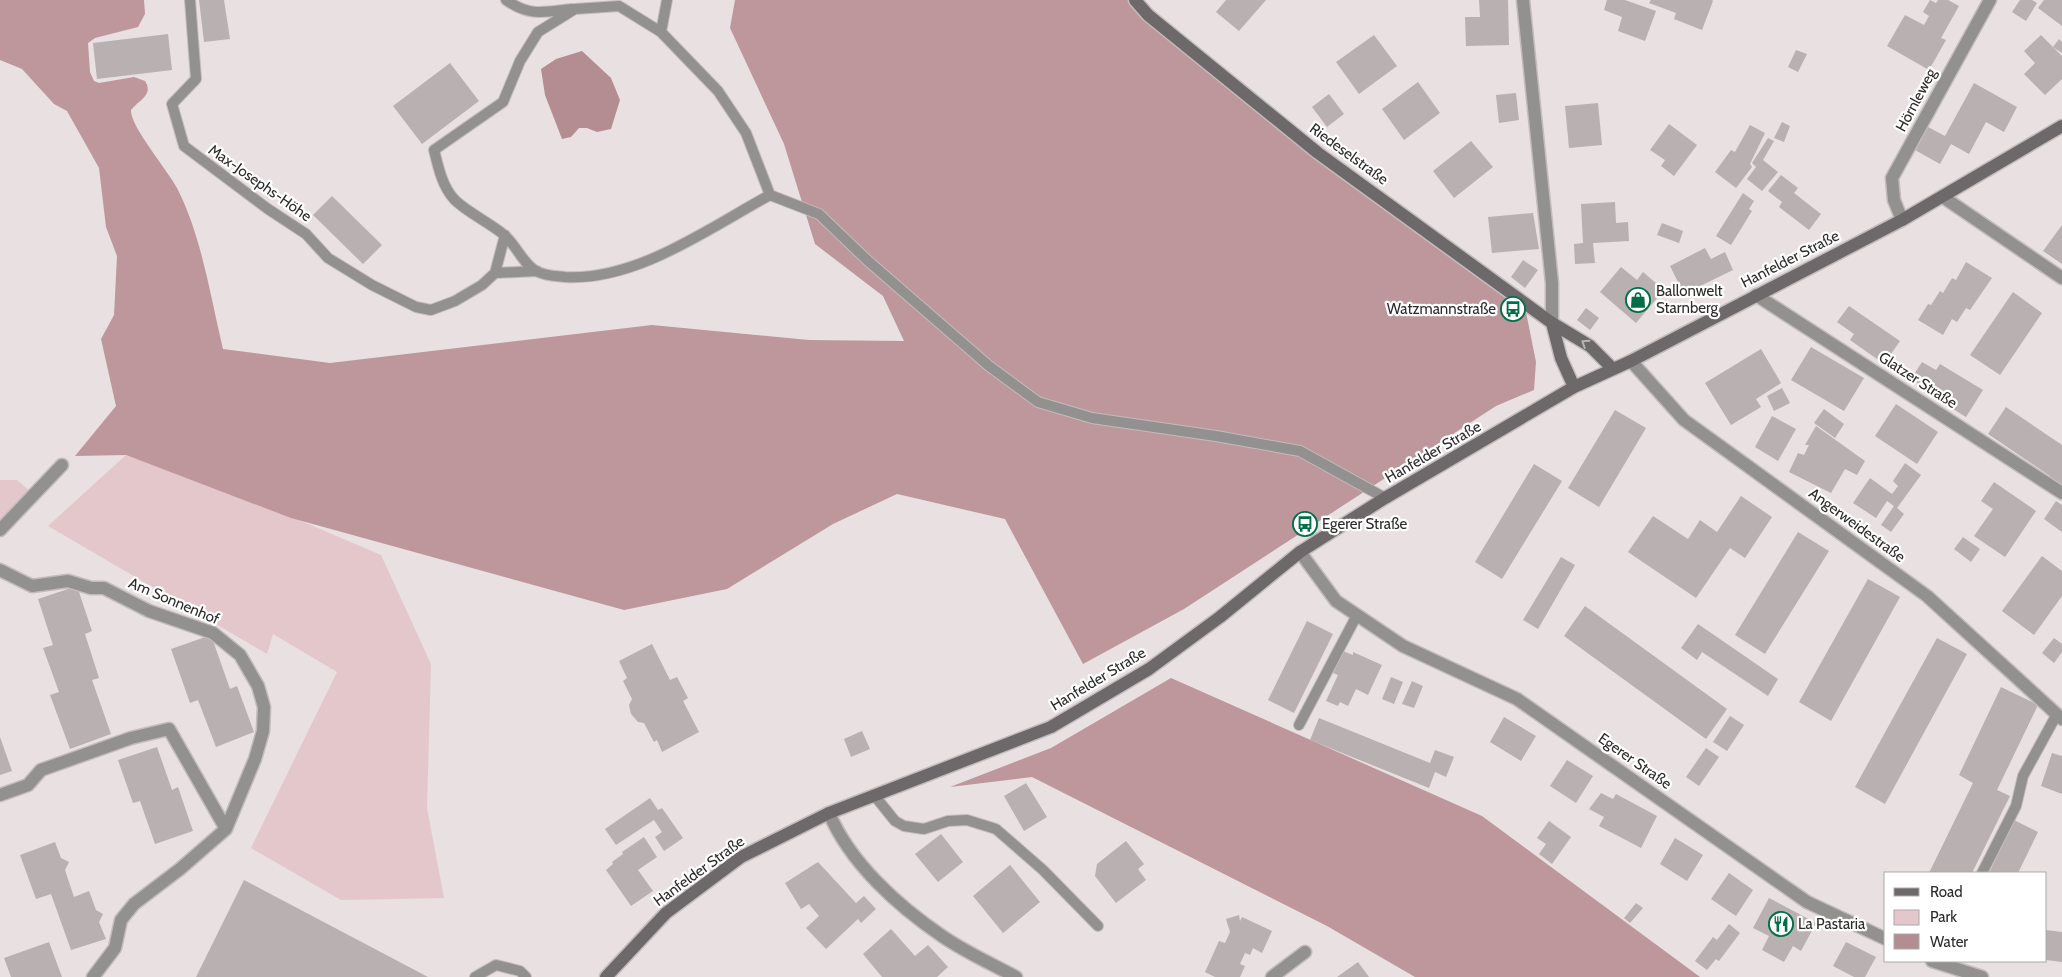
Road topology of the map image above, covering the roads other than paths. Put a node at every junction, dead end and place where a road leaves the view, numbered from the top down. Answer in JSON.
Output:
{"nodes":[{"id":1,"x":190,"y":0,"type":"edge"},
{"id":2,"x":506,"y":0,"type":"edge"},
{"id":3,"x":667,"y":0,"type":"edge"},
{"id":4,"x":1135,"y":0,"type":"edge"},
{"id":5,"x":1523,"y":0,"type":"edge"},
{"id":6,"x":1990,"y":0,"type":"edge"},
{"id":7,"x":576,"y":9,"type":"junction"},
{"id":8,"x":661,"y":32,"type":"junction"},
{"id":9,"x":2062,"y":126,"type":"edge"},
{"id":10,"x":770,"y":195,"type":"junction"},
{"id":11,"x":1943,"y":197,"type":"junction"},
{"id":12,"x":1902,"y":220,"type":"junction"},
{"id":13,"x":505,"y":236,"type":"junction"},
{"id":14,"x":537,"y":271,"type":"junction"},
{"id":15,"x":495,"y":273,"type":"junction"},
{"id":16,"x":2062,"y":278,"type":"edge"},
{"id":17,"x":1756,"y":295,"type":"junction"},
{"id":18,"x":1552,"y":323,"type":"junction"},
{"id":19,"x":1631,"y":361,"type":"junction"},
{"id":20,"x":1613,"y":369,"type":"junction"},
{"id":21,"x":1574,"y":387,"type":"junction"},
{"id":22,"x":62,"y":465,"type":"dead end"},
{"id":23,"x":2062,"y":493,"type":"edge"},
{"id":24,"x":1385,"y":498,"type":"junction"},
{"id":25,"x":0,"y":530,"type":"edge"},
{"id":26,"x":1300,"y":552,"type":"junction"},
{"id":27,"x":0,"y":570,"type":"edge"},
{"id":28,"x":1358,"y":615,"type":"junction"},
{"id":29,"x":2060,"y":717,"type":"edge"},
{"id":30,"x":1299,"y":724,"type":"dead end"},
{"id":31,"x":0,"y":795,"type":"edge"},
{"id":32,"x":874,"y":795,"type":"junction"},
{"id":33,"x":829,"y":813,"type":"junction"},
{"id":34,"x":226,"y":829,"type":"junction"},
{"id":35,"x":1983,"y":872,"type":"edge"},
{"id":36,"x":1098,"y":926,"type":"dead end"},
{"id":37,"x":1884,"y":938,"type":"edge"},
{"id":38,"x":1305,"y":952,"type":"dead end"},
{"id":39,"x":1936,"y":962,"type":"edge"},
{"id":40,"x":93,"y":977,"type":"edge"},
{"id":41,"x":475,"y":977,"type":"edge"},
{"id":42,"x":526,"y":977,"type":"edge"},
{"id":43,"x":606,"y":977,"type":"edge"},
{"id":44,"x":1016,"y":977,"type":"edge"},
{"id":45,"x":1272,"y":977,"type":"edge"},
{"id":46,"x":1982,"y":977,"type":"edge"}],
"edges":[{"from":1,"to":15,"type":"lane","name":"Max-Josephs-Höhe"},
{"from":2,"to":7,"type":"lane"},
{"from":3,"to":8,"type":"lane"},
{"from":4,"to":18,"type":"street","name":"Riedeselstraße"},
{"from":5,"to":18,"type":"street"},
{"from":6,"to":12,"type":"street","name":"Hörnleweg"},
{"from":7,"to":8,"type":"lane"},
{"from":7,"to":13,"type":"lane"},
{"from":8,"to":10,"type":"lane"},
{"from":9,"to":11,"type":"street","name":"Hanfelder Straße"},
{"from":10,"to":14,"type":"lane"},
{"from":10,"to":24,"type":"lane"},
{"from":11,"to":12,"type":"street","name":"Hanfelder Straße"},
{"from":11,"to":16,"type":"street"},
{"from":12,"to":17,"type":"street","name":"Hanfelder Straße"},
{"from":13,"to":14,"type":"lane"},
{"from":13,"to":15,"type":"lane"},
{"from":14,"to":15,"type":"lane"},
{"from":17,"to":19,"type":"street","name":"Hanfelder Straße"},
{"from":17,"to":23,"type":"street","name":"Glatzer Straße"},
{"from":20,"to":18,"type":"street","name":"Riedeselstraße","one_way":true},
{"from":18,"to":21,"type":"street"},
{"from":19,"to":20,"type":"street","name":"Hanfelder Straße"},
{"from":19,"to":29,"type":"street","name":"Angerweidestraße"},
{"from":20,"to":21,"type":"street","name":"Hanfelder Straße"},
{"from":21,"to":24,"type":"street","name":"Hanfelder Straße"},
{"from":22,"to":25,"type":"street"},
{"from":24,"to":26,"type":"street","name":"Hanfelder Straße"},
{"from":26,"to":28,"type":"street","name":"Egerer Straße"},
{"from":26,"to":32,"type":"street","name":"Hanfelder Straße"},
{"from":27,"to":34,"type":"street","name":"Am Sonnenhof"},
{"from":28,"to":30,"type":"lane"},
{"from":28,"to":37,"type":"street","name":"Egerer Straße"},
{"from":29,"to":35,"type":"lane"},
{"from":31,"to":34,"type":"street"},
{"from":32,"to":33,"type":"street","name":"Hanfelder Straße"},
{"from":32,"to":36,"type":"lane"},
{"from":33,"to":43,"type":"street","name":"Hanfelder Straße"},
{"from":33,"to":44,"type":"street"},
{"from":34,"to":40,"type":"street","name":"Am Sonnenhof"},
{"from":38,"to":45,"type":"street"},
{"from":39,"to":46,"type":"street"},
{"from":41,"to":42,"type":"lane"}]}
